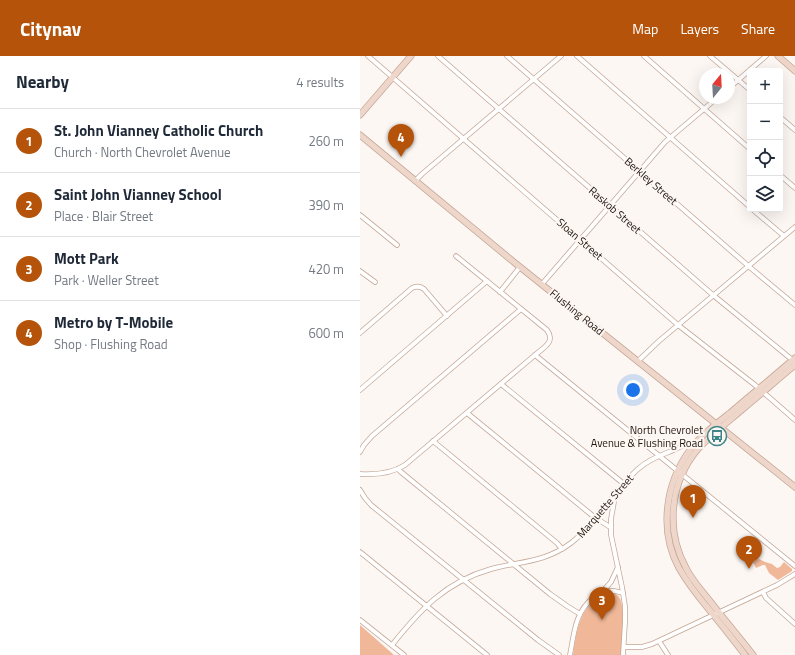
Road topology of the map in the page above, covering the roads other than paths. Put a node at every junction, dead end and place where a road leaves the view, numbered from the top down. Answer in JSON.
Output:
{"nodes":[{"id":1,"x":368,"y":56,"type":"edge"},
{"id":2,"x":411,"y":56,"type":"edge"},
{"id":3,"x":438,"y":56,"type":"edge"},
{"id":4,"x":507,"y":56,"type":"edge"},
{"id":5,"x":561,"y":56,"type":"edge"},
{"id":6,"x":577,"y":56,"type":"edge"},
{"id":7,"x":644,"y":56,"type":"edge"},
{"id":8,"x":710,"y":56,"type":"edge"},
{"id":9,"x":766,"y":56,"type":"edge"},
{"id":10,"x":778,"y":56,"type":"edge"},
{"id":11,"x":795,"y":71,"type":"edge"},
{"id":12,"x":392,"y":77,"type":"junction"},
{"id":13,"x":534,"y":79,"type":"junction"},
{"id":14,"x":738,"y":80,"type":"junction"},
{"id":15,"x":735,"y":83,"type":"edge"},
{"id":16,"x":747,"y":88,"type":"edge"},
{"id":17,"x":710,"y":104,"type":"edge"},
{"id":18,"x":499,"y":109,"type":"junction"},
{"id":19,"x":704,"y":109,"type":"junction"},
{"id":20,"x":360,"y":115,"type":"edge"},
{"id":21,"x":783,"y":120,"type":"edge"},
{"id":22,"x":795,"y":130,"type":"edge"},
{"id":23,"x":360,"y":135,"type":"edge"},
{"id":24,"x":670,"y":137,"type":"junction"},
{"id":25,"x":464,"y":138,"type":"junction"},
{"id":26,"x":747,"y":146,"type":"edge"},
{"id":27,"x":640,"y":171,"type":"junction"},
{"id":28,"x":781,"y":176,"type":"edge"},
{"id":29,"x":415,"y":181,"type":"junction"},
{"id":30,"x":795,"y":188,"type":"edge"},
{"id":31,"x":747,"y":204,"type":"edge"},
{"id":32,"x":610,"y":206,"type":"junction"},
{"id":33,"x":756,"y":212,"type":"edge"},
{"id":34,"x":360,"y":215,"type":"edge"},
{"id":35,"x":795,"y":227,"type":"edge"},
{"id":36,"x":784,"y":236,"type":"junction"},
{"id":37,"x":580,"y":240,"type":"junction"},
{"id":38,"x":397,"y":245,"type":"dead end"},
{"id":39,"x":456,"y":256,"type":"dead end"},
{"id":40,"x":748,"y":266,"type":"junction"},
{"id":41,"x":520,"y":267,"type":"junction"},
{"id":42,"x":360,"y":271,"type":"edge"},
{"id":43,"x":486,"y":281,"type":"junction"},
{"id":44,"x":375,"y":282,"type":"dead end"},
{"id":45,"x":542,"y":284,"type":"junction"},
{"id":46,"x":500,"y":292,"type":"junction"},
{"id":47,"x":714,"y":295,"type":"junction"},
{"id":48,"x":795,"y":305,"type":"edge"},
{"id":49,"x":521,"y":309,"type":"junction"},
{"id":50,"x":447,"y":316,"type":"junction"},
{"id":51,"x":678,"y":325,"type":"junction"},
{"id":52,"x":360,"y":333,"type":"edge"},
{"id":53,"x":535,"y":355,"type":"junction"},
{"id":54,"x":638,"y":361,"type":"junction"},
{"id":55,"x":794,"y":361,"type":"edge"},
{"id":56,"x":500,"y":384,"type":"junction"},
{"id":57,"x":360,"y":390,"type":"edge"},
{"id":58,"x":761,"y":390,"type":"junction"},
{"id":59,"x":467,"y":413,"type":"junction"},
{"id":60,"x":795,"y":420,"type":"edge"},
{"id":61,"x":719,"y":426,"type":"junction"},
{"id":62,"x":433,"y":442,"type":"junction"},
{"id":63,"x":696,"y":447,"type":"junction"},
{"id":64,"x":360,"y":452,"type":"edge"},
{"id":65,"x":659,"y":456,"type":"junction"},
{"id":66,"x":398,"y":468,"type":"junction"},
{"id":67,"x":680,"y":473,"type":"junction"},
{"id":68,"x":360,"y":474,"type":"edge"},
{"id":69,"x":624,"y":484,"type":"junction"},
{"id":70,"x":795,"y":488,"type":"edge"},
{"id":71,"x":360,"y":490,"type":"edge"},
{"id":72,"x":612,"y":498,"type":"junction"},
{"id":73,"x":596,"y":518,"type":"junction"},
{"id":74,"x":610,"y":526,"type":"junction"},
{"id":75,"x":562,"y":549,"type":"junction"},
{"id":76,"x":360,"y":552,"type":"edge"},
{"id":77,"x":515,"y":565,"type":"junction"},
{"id":78,"x":795,"y":566,"type":"edge"},
{"id":79,"x":618,"y":568,"type":"junction"},
{"id":80,"x":795,"y":574,"type":"edge"},
{"id":81,"x":464,"y":580,"type":"junction"},
{"id":82,"x":602,"y":592,"type":"junction"},
{"id":83,"x":623,"y":592,"type":"junction"},
{"id":84,"x":763,"y":592,"type":"junction"},
{"id":85,"x":426,"y":606,"type":"junction"},
{"id":86,"x":580,"y":614,"type":"junction"},
{"id":87,"x":717,"y":614,"type":"junction"},
{"id":88,"x":360,"y":620,"type":"edge"},
{"id":89,"x":795,"y":624,"type":"edge"},
{"id":90,"x":659,"y":641,"type":"junction"},
{"id":91,"x":392,"y":646,"type":"junction"},
{"id":92,"x":624,"y":647,"type":"junction"},
{"id":93,"x":404,"y":655,"type":"edge"},
{"id":94,"x":487,"y":655,"type":"edge"},
{"id":95,"x":559,"y":655,"type":"edge"},
{"id":96,"x":570,"y":655,"type":"edge"},
{"id":97,"x":623,"y":655,"type":"edge"},
{"id":98,"x":668,"y":655,"type":"edge"},
{"id":99,"x":745,"y":655,"type":"edge"},
{"id":100,"x":753,"y":655,"type":"edge"}],
"edges":[{"from":1,"to":12,"type":"street","name":"Sloan Street"},
{"from":2,"to":12,"type":"main road"},
{"from":3,"to":18,"type":"street","name":"Raskob Street"},
{"from":4,"to":13,"type":"street","name":"Berkley Street"},
{"from":5,"to":13,"type":"street"},
{"from":6,"to":24,"type":"street"},
{"from":7,"to":19,"type":"street"},
{"from":8,"to":14,"type":"street"},
{"from":9,"to":14,"type":"street"},
{"from":10,"to":11,"type":"main road"},
{"from":12,"to":20,"type":"main road"},
{"from":12,"to":25,"type":"street","name":"Sloan Street"},
{"from":13,"to":18,"type":"street"},
{"from":13,"to":27,"type":"street","name":"Berkley Street"},
{"from":14,"to":15,"type":"street"},
{"from":14,"to":16,"type":"street"},
{"from":17,"to":19,"type":"street"},
{"from":18,"to":25,"type":"street"},
{"from":18,"to":32,"type":"street","name":"Raskob Street"},
{"from":19,"to":24,"type":"street"},
{"from":19,"to":26,"type":"street"},
{"from":21,"to":22,"type":"street"},
{"from":23,"to":29,"type":"main road","name":"Flushing Road"},
{"from":24,"to":27,"type":"street"},
{"from":24,"to":31,"type":"street"},
{"from":25,"to":29,"type":"street"},
{"from":25,"to":37,"type":"street","name":"Sloan Street"},
{"from":27,"to":32,"type":"street"},
{"from":27,"to":40,"type":"street","name":"Berkley Street"},
{"from":28,"to":30,"type":"street"},
{"from":29,"to":41,"type":"main road","name":"Flushing Road"},
{"from":32,"to":37,"type":"street"},
{"from":32,"to":47,"type":"street","name":"Raskob Street"},
{"from":33,"to":36,"type":"street"},
{"from":34,"to":38,"type":"street"},
{"from":35,"to":36,"type":"street"},
{"from":36,"to":40,"type":"street"},
{"from":37,"to":45,"type":"street"},
{"from":37,"to":51,"type":"street","name":"Sloan Street"},
{"from":39,"to":43,"type":"street"},
{"from":40,"to":47,"type":"street"},
{"from":40,"to":48,"type":"street","name":"Berkley Street"},
{"from":41,"to":45,"type":"main road","name":"Flushing Road"},
{"from":41,"to":46,"type":"street"},
{"from":42,"to":44,"type":"street"},
{"from":43,"to":46,"type":"street"},
{"from":43,"to":50,"type":"street"},
{"from":45,"to":54,"type":"main road","name":"Flushing Road"},
{"from":46,"to":49,"type":"street"},
{"from":47,"to":51,"type":"street"},
{"from":47,"to":55,"type":"street","name":"Raskob Street"},
{"from":49,"to":53,"type":"street"},
{"from":49,"to":64,"type":"street"},
{"from":50,"to":52,"type":"street"},
{"from":50,"to":57,"type":"street"},
{"from":51,"to":54,"type":"street"},
{"from":51,"to":58,"type":"street","name":"Sloan Street"},
{"from":53,"to":56,"type":"street"},
{"from":53,"to":65,"type":"street"},
{"from":54,"to":61,"type":"main road","name":"Flushing Road"},
{"from":55,"to":58,"type":"main road"},
{"from":56,"to":59,"type":"street"},
{"from":56,"to":69,"type":"street"},
{"from":58,"to":60,"type":"street","name":"Sloan Street"},
{"from":58,"to":61,"type":"main road"},
{"from":59,"to":62,"type":"street"},
{"from":59,"to":73,"type":"street"},
{"from":61,"to":63,"type":"main road"},
{"from":61,"to":70,"type":"main road","name":"Flushing Road"},
{"from":62,"to":66,"type":"street"},
{"from":62,"to":75,"type":"street"},
{"from":63,"to":65,"type":"street","name":"Marquette Street"},
{"from":63,"to":67,"type":"main road"},
{"from":65,"to":67,"type":"street"},
{"from":65,"to":69,"type":"street","name":"Marquette Street"},
{"from":66,"to":68,"type":"street"},
{"from":66,"to":77,"type":"street"},
{"from":67,"to":78,"type":"street"},
{"from":67,"to":87,"type":"main road"},
{"from":69,"to":72,"type":"street","name":"Marquette Street"},
{"from":71,"to":81,"type":"street"},
{"from":72,"to":73,"type":"street","name":"Marquette Street"},
{"from":72,"to":74,"type":"street"},
{"from":73,"to":74,"type":"street"},
{"from":73,"to":75,"type":"street","name":"Marquette Street"},
{"from":74,"to":79,"type":"street"},
{"from":75,"to":77,"type":"street","name":"Marquette Street"},
{"from":76,"to":85,"type":"street"},
{"from":77,"to":81,"type":"street","name":"Marquette Street"},
{"from":77,"to":86,"type":"street"},
{"from":79,"to":82,"type":"street"},
{"from":79,"to":83,"type":"street"},
{"from":80,"to":84,"type":"street"},
{"from":81,"to":85,"type":"street","name":"Marquette Street"},
{"from":81,"to":95,"type":"street"},
{"from":82,"to":83,"type":"street"},
{"from":82,"to":86,"type":"street"},
{"from":83,"to":92,"type":"street"},
{"from":84,"to":87,"type":"street"},
{"from":84,"to":89,"type":"street"},
{"from":85,"to":91,"type":"street","name":"Marquette Street"},
{"from":85,"to":94,"type":"street"},
{"from":86,"to":96,"type":"street"},
{"from":87,"to":90,"type":"street"},
{"from":87,"to":99,"type":"main road"},
{"from":87,"to":100,"type":"main road"},
{"from":88,"to":91,"type":"street"},
{"from":90,"to":92,"type":"street"},
{"from":90,"to":98,"type":"street"},
{"from":91,"to":93,"type":"street"},
{"from":92,"to":97,"type":"street"}]}
